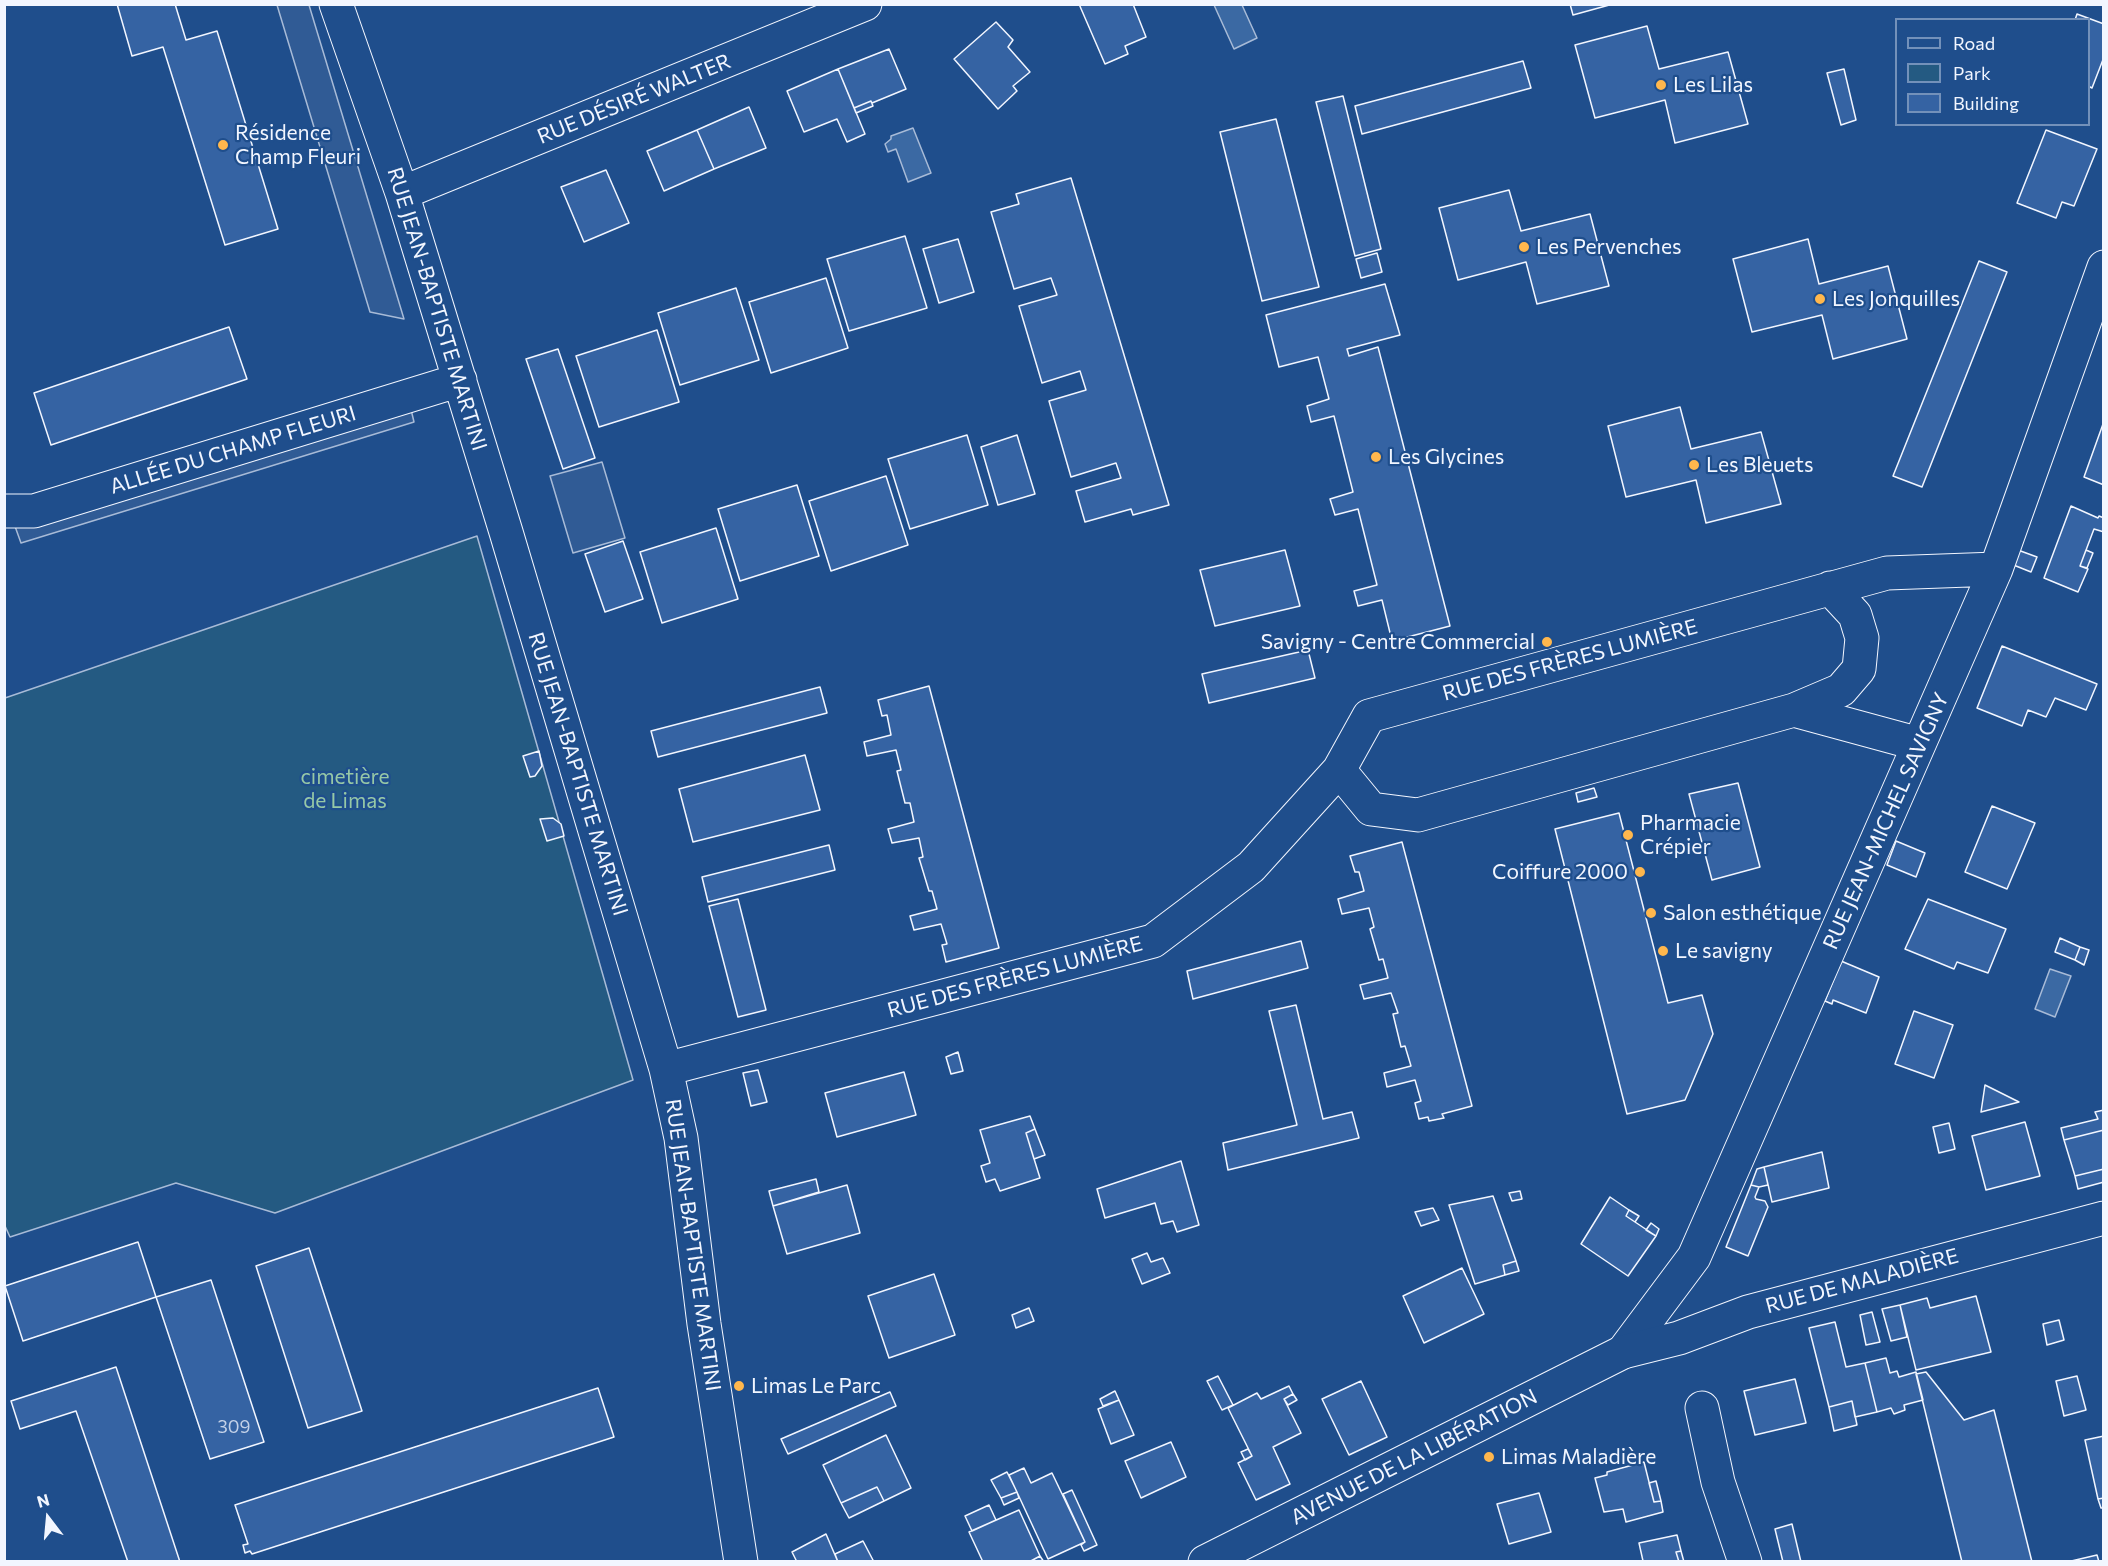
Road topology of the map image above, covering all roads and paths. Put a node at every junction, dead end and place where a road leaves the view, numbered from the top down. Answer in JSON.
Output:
{"nodes":[{"id":1,"x":336,"y":4,"type":"edge"},
{"id":2,"x":865,"y":4,"type":"edge"},
{"id":3,"x":402,"y":193,"type":"junction"},
{"id":4,"x":2103,"y":267,"type":"edge"},
{"id":5,"x":460,"y":380,"type":"junction"},
{"id":6,"x":4,"y":511,"type":"edge"},
{"id":7,"x":1996,"y":569,"type":"junction"},
{"id":8,"x":1830,"y":588,"type":"junction"},
{"id":9,"x":1794,"y":710,"type":"junction"},
{"id":10,"x":1919,"y":744,"type":"junction"},
{"id":11,"x":1339,"y":770,"type":"junction"},
{"id":12,"x":666,"y":1068,"type":"junction"},
{"id":13,"x":2103,"y":1218,"type":"edge"},
{"id":14,"x":1623,"y":1352,"type":"junction"},
{"id":15,"x":1702,"y":1408,"type":"dead end"},
{"id":16,"x":1219,"y":1558,"type":"edge"},
{"id":17,"x":741,"y":1562,"type":"edge"},
{"id":18,"x":1745,"y":1562,"type":"edge"}],
"edges":[{"from":1,"to":3,"type":"street","name":"RUE JEAN-BAPTISTE MARTINI"},
{"from":2,"to":3,"type":"street","name":"RUE DÉSIRÉ WALTER"},
{"from":3,"to":5,"type":"street","name":"RUE JEAN-BAPTISTE MARTINI"},
{"from":4,"to":7,"type":"street","name":"RUE JEAN-MICHEL SAVIGNY"},
{"from":5,"to":6,"type":"street","name":"ALLÉE DU CHAMP FLEURI"},
{"from":5,"to":12,"type":"street","name":"RUE JEAN-BAPTISTE MARTINI"},
{"from":7,"to":8,"type":"street","name":"RUE DES FRÈRES LUMIÈRE"},
{"from":7,"to":10,"type":"street","name":"RUE JEAN-MICHEL SAVIGNY"},
{"from":8,"to":9,"type":"street"},
{"from":8,"to":11,"type":"street","name":"RUE DES FRÈRES LUMIÈRE"},
{"from":9,"to":10,"type":"street"},
{"from":9,"to":11,"type":"street"},
{"from":10,"to":14,"type":"street","name":"RUE JEAN-MICHEL SAVIGNY"},
{"from":11,"to":12,"type":"street","name":"RUE DES FRÈRES LUMIÈRE"},
{"from":12,"to":17,"type":"street","name":"RUE JEAN-BAPTISTE MARTINI"},
{"from":13,"to":14,"type":"street","name":"RUE DE MALADIÈRE"},
{"from":14,"to":16,"type":"street","name":"AVENUE DE LA LIBÉRATION"},
{"from":15,"to":18,"type":"street"}]}
